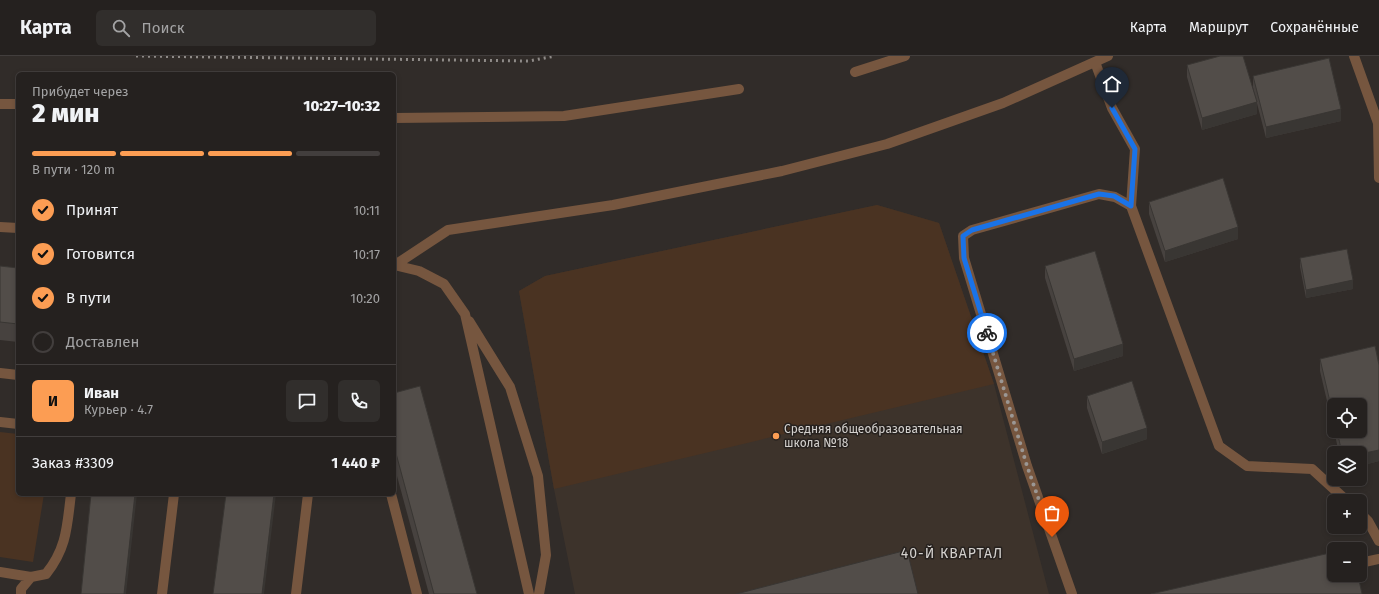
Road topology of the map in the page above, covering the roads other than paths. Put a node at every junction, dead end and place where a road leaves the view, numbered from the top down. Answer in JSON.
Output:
{"nodes":[{"id":1,"x":905,"y":56,"type":"edge"},
{"id":2,"x":1108,"y":56,"type":"edge"},
{"id":3,"x":1354,"y":56,"type":"edge"},
{"id":4,"x":1095,"y":62,"type":"junction"},
{"id":5,"x":855,"y":72,"type":"dead end"},
{"id":6,"x":739,"y":89,"type":"dead end"},
{"id":7,"x":0,"y":104,"type":"edge"},
{"id":8,"x":16,"y":104,"type":"edge"},
{"id":9,"x":396,"y":118,"type":"edge"},
{"id":10,"x":1379,"y":178,"type":"edge"},
{"id":11,"x":1131,"y":206,"type":"junction"},
{"id":12,"x":0,"y":226,"type":"edge"},
{"id":13,"x":16,"y":228,"type":"edge"},
{"id":14,"x":396,"y":264,"type":"edge"},
{"id":15,"x":396,"y":265,"type":"edge"},
{"id":16,"x":465,"y":314,"type":"junction"},
{"id":17,"x":0,"y":373,"type":"edge"},
{"id":18,"x":16,"y":374,"type":"edge"},
{"id":19,"x":0,"y":422,"type":"edge"},
{"id":20,"x":16,"y":424,"type":"edge"},
{"id":21,"x":1339,"y":494,"type":"edge"},
{"id":22,"x":71,"y":496,"type":"edge"},
{"id":23,"x":174,"y":496,"type":"edge"},
{"id":24,"x":308,"y":496,"type":"edge"},
{"id":25,"x":392,"y":496,"type":"edge"},
{"id":26,"x":1367,"y":520,"type":"edge"},
{"id":27,"x":1379,"y":541,"type":"edge"},
{"id":28,"x":1379,"y":559,"type":"edge"},
{"id":29,"x":1367,"y":562,"type":"edge"},
{"id":30,"x":0,"y":572,"type":"edge"},
{"id":31,"x":31,"y":577,"type":"junction"},
{"id":32,"x":21,"y":594,"type":"edge"},
{"id":33,"x":162,"y":594,"type":"edge"},
{"id":34,"x":296,"y":594,"type":"edge"},
{"id":35,"x":417,"y":594,"type":"edge"},
{"id":36,"x":529,"y":594,"type":"edge"},
{"id":37,"x":539,"y":594,"type":"edge"},
{"id":38,"x":1072,"y":594,"type":"edge"}],
"edges":[{"from":1,"to":5,"type":"lane"},
{"from":2,"to":4,"type":"lane"},
{"from":3,"to":10,"type":"lane"},
{"from":4,"to":11,"type":"lane"},
{"from":4,"to":14,"type":"lane"},
{"from":6,"to":9,"type":"lane"},
{"from":7,"to":8,"type":"lane"},
{"from":11,"to":21,"type":"lane"},
{"from":11,"to":38,"type":"lane"},
{"from":12,"to":13,"type":"lane"},
{"from":15,"to":16,"type":"lane"},
{"from":16,"to":36,"type":"lane"},
{"from":16,"to":37,"type":"lane"},
{"from":17,"to":18,"type":"lane"},
{"from":19,"to":20,"type":"lane"},
{"from":22,"to":31,"type":"lane"},
{"from":23,"to":33,"type":"lane"},
{"from":24,"to":34,"type":"lane"},
{"from":25,"to":35,"type":"lane"},
{"from":26,"to":27,"type":"lane"},
{"from":28,"to":29,"type":"lane"},
{"from":30,"to":31,"type":"lane"},
{"from":31,"to":32,"type":"lane"}]}
